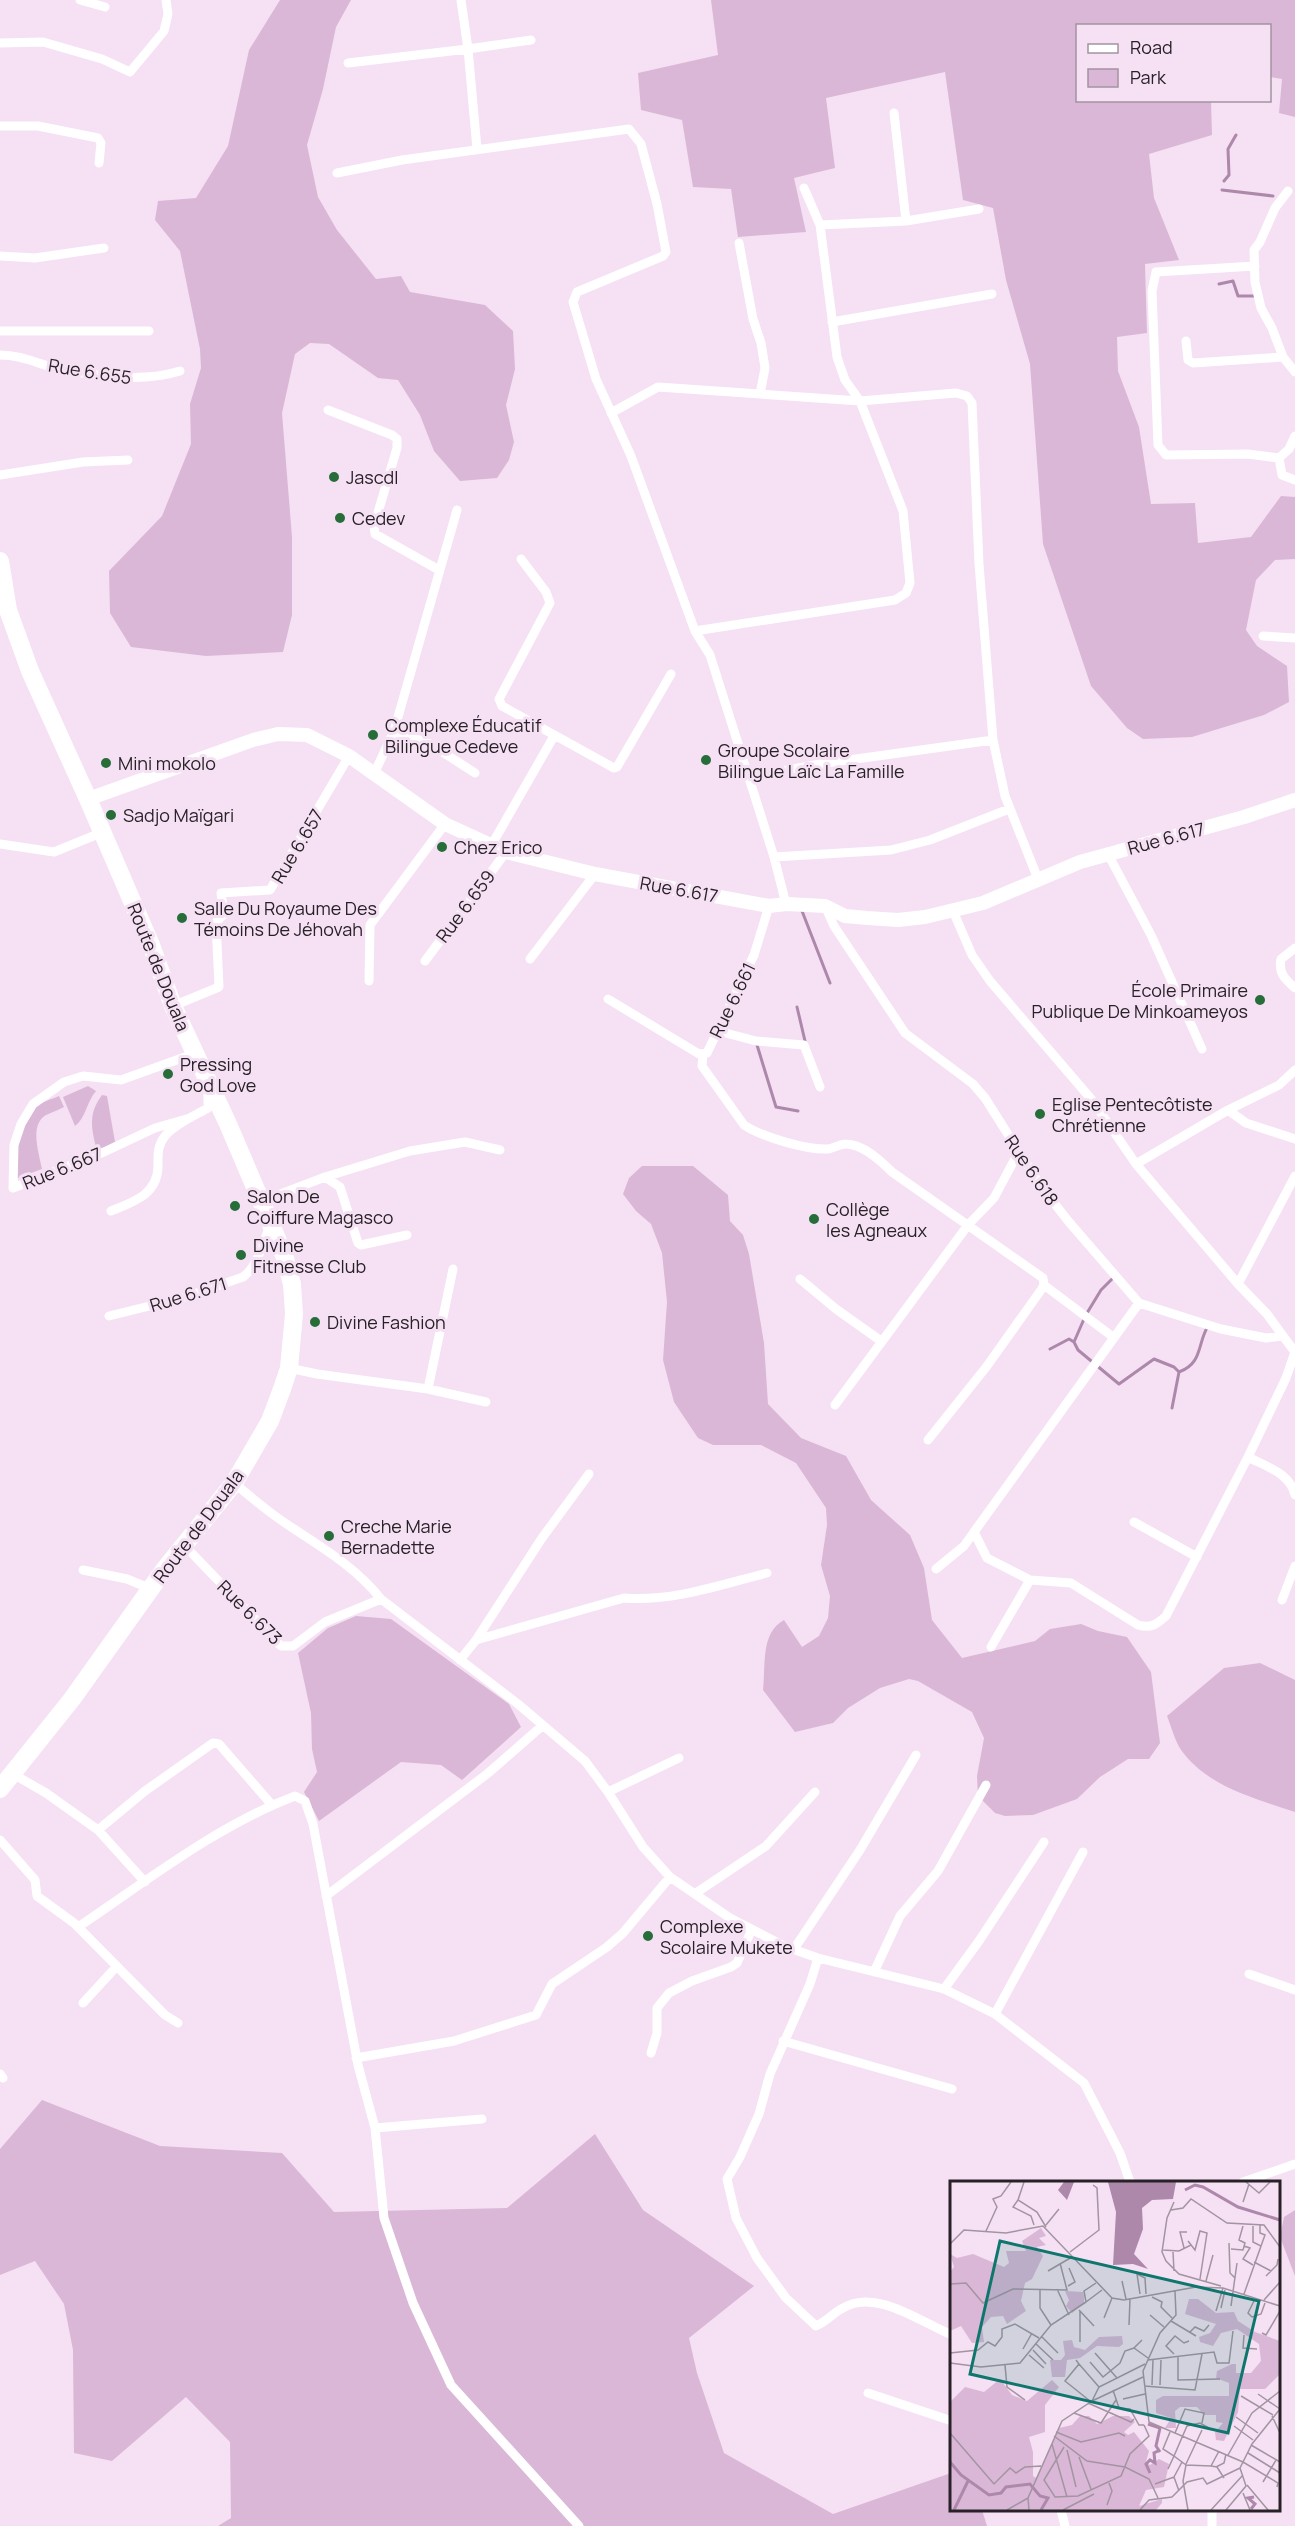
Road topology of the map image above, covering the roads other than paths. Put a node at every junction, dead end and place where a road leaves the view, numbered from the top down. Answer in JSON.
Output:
{"nodes":[{"id":1,"x":80,"y":0,"type":"edge"},
{"id":2,"x":166,"y":0,"type":"edge"},
{"id":3,"x":461,"y":0,"type":"edge"},
{"id":4,"x":105,"y":7,"type":"dead end"},
{"id":5,"x":531,"y":40,"type":"dead end"},
{"id":6,"x":0,"y":43,"type":"edge"},
{"id":7,"x":468,"y":49,"type":"junction"},
{"id":8,"x":348,"y":63,"type":"dead end"},
{"id":9,"x":894,"y":113,"type":"dead end"},
{"id":10,"x":0,"y":126,"type":"edge"},
{"id":11,"x":477,"y":149,"type":"junction"},
{"id":12,"x":99,"y":163,"type":"dead end"},
{"id":13,"x":337,"y":173,"type":"dead end"},
{"id":14,"x":804,"y":188,"type":"dead end"},
{"id":15,"x":1288,"y":191,"type":"dead end"},
{"id":16,"x":980,"y":209,"type":"dead end"},
{"id":17,"x":906,"y":221,"type":"junction"},
{"id":18,"x":820,"y":225,"type":"junction"},
{"id":19,"x":739,"y":243,"type":"dead end"},
{"id":20,"x":104,"y":248,"type":"dead end"},
{"id":21,"x":0,"y":256,"type":"edge"},
{"id":22,"x":1255,"y":266,"type":"junction"},
{"id":23,"x":992,"y":294,"type":"dead end"},
{"id":24,"x":832,"y":322,"type":"junction"},
{"id":25,"x":0,"y":331,"type":"edge"},
{"id":26,"x":149,"y":331,"type":"dead end"},
{"id":27,"x":1186,"y":341,"type":"dead end"},
{"id":28,"x":0,"y":355,"type":"edge"},
{"id":29,"x":1283,"y":357,"type":"junction"},
{"id":30,"x":180,"y":371,"type":"dead end"},
{"id":31,"x":1295,"y":372,"type":"edge"},
{"id":32,"x":760,"y":394,"type":"junction"},
{"id":33,"x":860,"y":401,"type":"junction"},
{"id":34,"x":328,"y":410,"type":"dead end"},
{"id":35,"x":611,"y":413,"type":"junction"},
{"id":36,"x":1295,"y":436,"type":"edge"},
{"id":37,"x":1279,"y":458,"type":"junction"},
{"id":38,"x":128,"y":460,"type":"dead end"},
{"id":39,"x":0,"y":475,"type":"edge"},
{"id":40,"x":1295,"y":480,"type":"edge"},
{"id":41,"x":457,"y":510,"type":"dead end"},
{"id":42,"x":521,"y":559,"type":"dead end"},
{"id":43,"x":0,"y":561,"type":"edge"},
{"id":44,"x":438,"y":570,"type":"junction"},
{"id":45,"x":695,"y":631,"type":"junction"},
{"id":46,"x":1263,"y":636,"type":"dead end"},
{"id":47,"x":1295,"y":638,"type":"edge"},
{"id":48,"x":671,"y":674,"type":"dead end"},
{"id":49,"x":394,"y":731,"type":"junction"},
{"id":50,"x":554,"y":736,"type":"junction"},
{"id":51,"x":993,"y":740,"type":"junction"},
{"id":52,"x":349,"y":756,"type":"junction"},
{"id":53,"x":475,"y":773,"type":"dead end"},
{"id":54,"x":374,"y":774,"type":"junction"},
{"id":55,"x":748,"y":777,"type":"junction"},
{"id":56,"x":88,"y":799,"type":"junction"},
{"id":57,"x":1295,"y":800,"type":"edge"},
{"id":58,"x":1009,"y":809,"type":"junction"},
{"id":59,"x":445,"y":824,"type":"junction"},
{"id":60,"x":103,"y":832,"type":"junction"},
{"id":61,"x":0,"y":844,"type":"edge"},
{"id":62,"x":491,"y":846,"type":"junction"},
{"id":63,"x":506,"y":852,"type":"junction"},
{"id":64,"x":1108,"y":854,"type":"junction"},
{"id":65,"x":774,"y":857,"type":"junction"},
{"id":66,"x":596,"y":874,"type":"junction"},
{"id":67,"x":1038,"y":879,"type":"junction"},
{"id":68,"x":786,"y":904,"type":"junction"},
{"id":69,"x":769,"y":906,"type":"junction"},
{"id":70,"x":825,"y":906,"type":"junction"},
{"id":71,"x":953,"y":911,"type":"junction"},
{"id":72,"x":1295,"y":948,"type":"edge"},
{"id":73,"x":530,"y":959,"type":"dead end"},
{"id":74,"x":425,"y":961,"type":"dead end"},
{"id":75,"x":369,"y":981,"type":"dead end"},
{"id":76,"x":1295,"y":988,"type":"edge"},
{"id":77,"x":608,"y":999,"type":"dead end"},
{"id":78,"x":173,"y":1006,"type":"junction"},
{"id":79,"x":718,"y":1031,"type":"junction"},
{"id":80,"x":1202,"y":1050,"type":"dead end"},
{"id":81,"x":196,"y":1053,"type":"junction"},
{"id":82,"x":703,"y":1055,"type":"junction"},
{"id":83,"x":1295,"y":1070,"type":"edge"},
{"id":84,"x":209,"y":1084,"type":"junction"},
{"id":85,"x":820,"y":1087,"type":"dead end"},
{"id":86,"x":1228,"y":1110,"type":"junction"},
{"id":87,"x":190,"y":1118,"type":"junction"},
{"id":88,"x":1295,"y":1139,"type":"edge"},
{"id":89,"x":500,"y":1150,"type":"dead end"},
{"id":90,"x":1018,"y":1153,"type":"junction"},
{"id":91,"x":1136,"y":1164,"type":"junction"},
{"id":92,"x":1295,"y":1176,"type":"edge"},
{"id":93,"x":326,"y":1177,"type":"junction"},
{"id":94,"x":262,"y":1201,"type":"junction"},
{"id":95,"x":111,"y":1211,"type":"dead end"},
{"id":96,"x":271,"y":1223,"type":"junction"},
{"id":97,"x":968,"y":1225,"type":"junction"},
{"id":98,"x":407,"y":1235,"type":"dead end"},
{"id":99,"x":453,"y":1269,"type":"dead end"},
{"id":100,"x":800,"y":1279,"type":"dead end"},
{"id":101,"x":1238,"y":1284,"type":"junction"},
{"id":102,"x":1044,"y":1285,"type":"junction"},
{"id":103,"x":1139,"y":1303,"type":"junction"},
{"id":104,"x":109,"y":1316,"type":"dead end"},
{"id":105,"x":1113,"y":1336,"type":"junction"},
{"id":106,"x":1283,"y":1336,"type":"junction"},
{"id":107,"x":881,"y":1341,"type":"junction"},
{"id":108,"x":1295,"y":1352,"type":"edge"},
{"id":109,"x":289,"y":1368,"type":"junction"},
{"id":110,"x":428,"y":1389,"type":"junction"},
{"id":111,"x":486,"y":1402,"type":"dead end"},
{"id":112,"x":835,"y":1405,"type":"dead end"},
{"id":113,"x":928,"y":1440,"type":"dead end"},
{"id":114,"x":1248,"y":1457,"type":"junction"},
{"id":115,"x":589,"y":1474,"type":"dead end"},
{"id":116,"x":234,"y":1483,"type":"junction"},
{"id":117,"x":1295,"y":1495,"type":"edge"},
{"id":118,"x":1134,"y":1522,"type":"dead end"},
{"id":119,"x":974,"y":1532,"type":"junction"},
{"id":120,"x":184,"y":1545,"type":"junction"},
{"id":121,"x":1197,"y":1557,"type":"junction"},
{"id":122,"x":1295,"y":1566,"type":"edge"},
{"id":123,"x":936,"y":1569,"type":"dead end"},
{"id":124,"x":83,"y":1570,"type":"dead end"},
{"id":125,"x":767,"y":1573,"type":"dead end"},
{"id":126,"x":1030,"y":1580,"type":"junction"},
{"id":127,"x":151,"y":1589,"type":"junction"},
{"id":128,"x":381,"y":1599,"type":"junction"},
{"id":129,"x":1282,"y":1600,"type":"dead end"},
{"id":130,"x":476,"y":1640,"type":"junction"},
{"id":131,"x":991,"y":1647,"type":"dead end"},
{"id":132,"x":460,"y":1660,"type":"junction"},
{"id":133,"x":542,"y":1726,"type":"junction"},
{"id":134,"x":916,"y":1755,"type":"dead end"},
{"id":135,"x":679,"y":1758,"type":"dead end"},
{"id":136,"x":13,"y":1774,"type":"junction"},
{"id":137,"x":986,"y":1785,"type":"dead end"},
{"id":138,"x":0,"y":1789,"type":"edge"},
{"id":139,"x":608,"y":1792,"type":"junction"},
{"id":140,"x":815,"y":1792,"type":"dead end"},
{"id":141,"x":272,"y":1805,"type":"junction"},
{"id":142,"x":98,"y":1830,"type":"junction"},
{"id":143,"x":0,"y":1840,"type":"edge"},
{"id":144,"x":1044,"y":1842,"type":"dead end"},
{"id":145,"x":1083,"y":1852,"type":"dead end"},
{"id":146,"x":670,"y":1877,"type":"junction"},
{"id":147,"x":145,"y":1882,"type":"junction"},
{"id":148,"x":696,"y":1893,"type":"junction"},
{"id":149,"x":326,"y":1896,"type":"junction"},
{"id":150,"x":78,"y":1927,"type":"junction"},
{"id":151,"x":752,"y":1929,"type":"junction"},
{"id":152,"x":794,"y":1949,"type":"junction"},
{"id":153,"x":818,"y":1958,"type":"junction"},
{"id":154,"x":117,"y":1966,"type":"junction"},
{"id":155,"x":874,"y":1972,"type":"junction"},
{"id":156,"x":1249,"y":1974,"type":"dead end"},
{"id":157,"x":944,"y":1989,"type":"junction"},
{"id":158,"x":1295,"y":1990,"type":"edge"},
{"id":159,"x":83,"y":2003,"type":"dead end"},
{"id":160,"x":995,"y":2014,"type":"junction"},
{"id":161,"x":178,"y":2023,"type":"dead end"},
{"id":162,"x":783,"y":2041,"type":"junction"},
{"id":163,"x":651,"y":2053,"type":"dead end"},
{"id":164,"x":357,"y":2058,"type":"junction"},
{"id":165,"x":952,"y":2089,"type":"dead end"},
{"id":166,"x":482,"y":2119,"type":"dead end"},
{"id":167,"x":375,"y":2128,"type":"junction"},
{"id":168,"x":1295,"y":2164,"type":"edge"},
{"id":169,"x":1130,"y":2181,"type":"edge"},
{"id":170,"x":1246,"y":2181,"type":"edge"},
{"id":171,"x":950,"y":2335,"type":"edge"},
{"id":172,"x":868,"y":2393,"type":"dead end"},
{"id":173,"x":950,"y":2421,"type":"edge"},
{"id":174,"x":1060,"y":2511,"type":"edge"},
{"id":175,"x":579,"y":2526,"type":"edge"},
{"id":176,"x":1065,"y":2526,"type":"edge"}],
"edges":[{"from":1,"to":4,"type":"street"},
{"from":2,"to":6,"type":"street"},
{"from":3,"to":7,"type":"street"},
{"from":5,"to":7,"type":"street"},
{"from":7,"to":8,"type":"street"},
{"from":7,"to":11,"type":"street"},
{"from":9,"to":17,"type":"street"},
{"from":10,"to":12,"type":"street"},
{"from":11,"to":13,"type":"street"},
{"from":11,"to":35,"type":"street"},
{"from":14,"to":18,"type":"street"},
{"from":15,"to":22,"type":"street"},
{"from":16,"to":17,"type":"street"},
{"from":17,"to":18,"type":"street"},
{"from":18,"to":24,"type":"street"},
{"from":19,"to":32,"type":"street"},
{"from":20,"to":21,"type":"street"},
{"from":22,"to":29,"type":"street"},
{"from":22,"to":37,"type":"street"},
{"from":23,"to":24,"type":"street"},
{"from":24,"to":33,"type":"street"},
{"from":25,"to":26,"type":"street"},
{"from":27,"to":29,"type":"street"},
{"from":28,"to":30,"type":"street","name":"Rue 6.655"},
{"from":29,"to":31,"type":"street"},
{"from":32,"to":33,"type":"street"},
{"from":32,"to":35,"type":"street"},
{"from":33,"to":45,"type":"street"},
{"from":33,"to":51,"type":"street"},
{"from":34,"to":44,"type":"street"},
{"from":35,"to":45,"type":"street"},
{"from":36,"to":37,"type":"street"},
{"from":37,"to":40,"type":"street"},
{"from":38,"to":39,"type":"street"},
{"from":41,"to":44,"type":"street"},
{"from":42,"to":50,"type":"street"},
{"from":43,"to":56,"type":"highway","name":"Route de Douala"},
{"from":44,"to":49,"type":"street"},
{"from":45,"to":55,"type":"street"},
{"from":46,"to":47,"type":"street"},
{"from":48,"to":50,"type":"street"},
{"from":49,"to":53,"type":"street"},
{"from":49,"to":54,"type":"street"},
{"from":50,"to":62,"type":"street"},
{"from":51,"to":55,"type":"street"},
{"from":51,"to":58,"type":"street"},
{"from":52,"to":54,"type":"street","name":"Rue 6.617"},
{"from":52,"to":56,"type":"street","name":"Rue 6.617"},
{"from":52,"to":78,"type":"street","name":"Rue 6.657"},
{"from":54,"to":59,"type":"street","name":"Rue 6.617"},
{"from":55,"to":65,"type":"street"},
{"from":56,"to":60,"type":"highway","name":"Route de Douala"},
{"from":57,"to":64,"type":"street","name":"Rue 6.617"},
{"from":58,"to":65,"type":"street"},
{"from":58,"to":67,"type":"street"},
{"from":59,"to":62,"type":"street","name":"Rue 6.617"},
{"from":59,"to":75,"type":"street"},
{"from":60,"to":61,"type":"street"},
{"from":60,"to":78,"type":"highway","name":"Route de Douala"},
{"from":62,"to":63,"type":"street","name":"Rue 6.617"},
{"from":63,"to":66,"type":"street","name":"Rue 6.617"},
{"from":63,"to":74,"type":"street","name":"Rue 6.659"},
{"from":64,"to":67,"type":"street","name":"Rue 6.617"},
{"from":64,"to":80,"type":"street"},
{"from":65,"to":68,"type":"street"},
{"from":66,"to":69,"type":"street","name":"Rue 6.617"},
{"from":66,"to":73,"type":"street"},
{"from":67,"to":71,"type":"street","name":"Rue 6.617"},
{"from":68,"to":69,"type":"street","name":"Rue 6.617"},
{"from":68,"to":70,"type":"street","name":"Rue 6.617"},
{"from":69,"to":79,"type":"street","name":"Rue 6.661"},
{"from":70,"to":71,"type":"street","name":"Rue 6.617"},
{"from":70,"to":90,"type":"street","name":"Rue 6.618"},
{"from":71,"to":91,"type":"street"},
{"from":72,"to":76,"type":"street"},
{"from":77,"to":82,"type":"street","name":"Rue 6.661"},
{"from":78,"to":81,"type":"highway","name":"Route de Douala"},
{"from":79,"to":82,"type":"street","name":"Rue 6.661"},
{"from":79,"to":85,"type":"street"},
{"from":81,"to":84,"type":"highway","name":"Route de Douala"},
{"from":81,"to":87,"type":"street","name":"Rue 6.667"},
{"from":82,"to":97,"type":"street"},
{"from":83,"to":86,"type":"street"},
{"from":84,"to":87,"type":"street"},
{"from":84,"to":94,"type":"highway","name":"Route de Douala"},
{"from":86,"to":88,"type":"street"},
{"from":86,"to":91,"type":"street"},
{"from":87,"to":95,"type":"street"},
{"from":89,"to":93,"type":"street"},
{"from":90,"to":97,"type":"street"},
{"from":90,"to":103,"type":"street","name":"Rue 6.618"},
{"from":91,"to":101,"type":"street"},
{"from":92,"to":101,"type":"street"},
{"from":93,"to":94,"type":"street"},
{"from":93,"to":98,"type":"street"},
{"from":94,"to":96,"type":"highway","name":"Route de Douala"},
{"from":96,"to":104,"type":"street","name":"Rue 6.671"},
{"from":96,"to":109,"type":"highway","name":"Route de Douala"},
{"from":97,"to":102,"type":"street"},
{"from":97,"to":107,"type":"street"},
{"from":99,"to":110,"type":"street"},
{"from":100,"to":107,"type":"street"},
{"from":101,"to":106,"type":"street"},
{"from":102,"to":105,"type":"street"},
{"from":102,"to":113,"type":"street"},
{"from":103,"to":105,"type":"street"},
{"from":103,"to":106,"type":"street"},
{"from":105,"to":119,"type":"street"},
{"from":106,"to":108,"type":"street"},
{"from":107,"to":112,"type":"street"},
{"from":108,"to":114,"type":"street"},
{"from":109,"to":110,"type":"street"},
{"from":109,"to":116,"type":"highway","name":"Route de Douala"},
{"from":110,"to":111,"type":"street"},
{"from":114,"to":117,"type":"street"},
{"from":114,"to":121,"type":"street"},
{"from":115,"to":130,"type":"street"},
{"from":116,"to":120,"type":"highway","name":"Route de Douala"},
{"from":116,"to":128,"type":"street"},
{"from":118,"to":121,"type":"street"},
{"from":119,"to":123,"type":"street"},
{"from":119,"to":126,"type":"street"},
{"from":120,"to":127,"type":"highway","name":"Route de Douala"},
{"from":120,"to":128,"type":"street","name":"Rue 6.673"},
{"from":121,"to":126,"type":"street"},
{"from":122,"to":129,"type":"street"},
{"from":124,"to":127,"type":"street"},
{"from":125,"to":130,"type":"street"},
{"from":126,"to":131,"type":"street"},
{"from":127,"to":136,"type":"highway","name":"Route de Douala"},
{"from":128,"to":132,"type":"street"},
{"from":130,"to":132,"type":"street"},
{"from":132,"to":133,"type":"street"},
{"from":133,"to":139,"type":"street"},
{"from":133,"to":149,"type":"street"},
{"from":134,"to":152,"type":"street"},
{"from":135,"to":139,"type":"street"},
{"from":136,"to":138,"type":"highway","name":"Route de Douala"},
{"from":136,"to":142,"type":"street"},
{"from":137,"to":155,"type":"street"},
{"from":139,"to":146,"type":"street"},
{"from":140,"to":148,"type":"street"},
{"from":141,"to":142,"type":"street"},
{"from":141,"to":147,"type":"street"},
{"from":141,"to":149,"type":"street"},
{"from":142,"to":147,"type":"street"},
{"from":143,"to":150,"type":"street"},
{"from":144,"to":157,"type":"street"},
{"from":145,"to":160,"type":"street"},
{"from":146,"to":148,"type":"street"},
{"from":146,"to":164,"type":"street"},
{"from":147,"to":150,"type":"street"},
{"from":148,"to":151,"type":"street"},
{"from":149,"to":164,"type":"street"},
{"from":150,"to":154,"type":"street"},
{"from":151,"to":152,"type":"street"},
{"from":151,"to":163,"type":"street"},
{"from":152,"to":153,"type":"street"},
{"from":153,"to":155,"type":"street"},
{"from":153,"to":162,"type":"street"},
{"from":154,"to":159,"type":"street"},
{"from":154,"to":161,"type":"street"},
{"from":155,"to":157,"type":"street"},
{"from":156,"to":158,"type":"street"},
{"from":157,"to":160,"type":"street"},
{"from":160,"to":169,"type":"street"},
{"from":162,"to":165,"type":"street"},
{"from":162,"to":171,"type":"street"},
{"from":164,"to":167,"type":"street"},
{"from":166,"to":167,"type":"street"},
{"from":167,"to":175,"type":"street"},
{"from":168,"to":170,"type":"street"},
{"from":172,"to":173,"type":"street"},
{"from":174,"to":176,"type":"street"}]}
